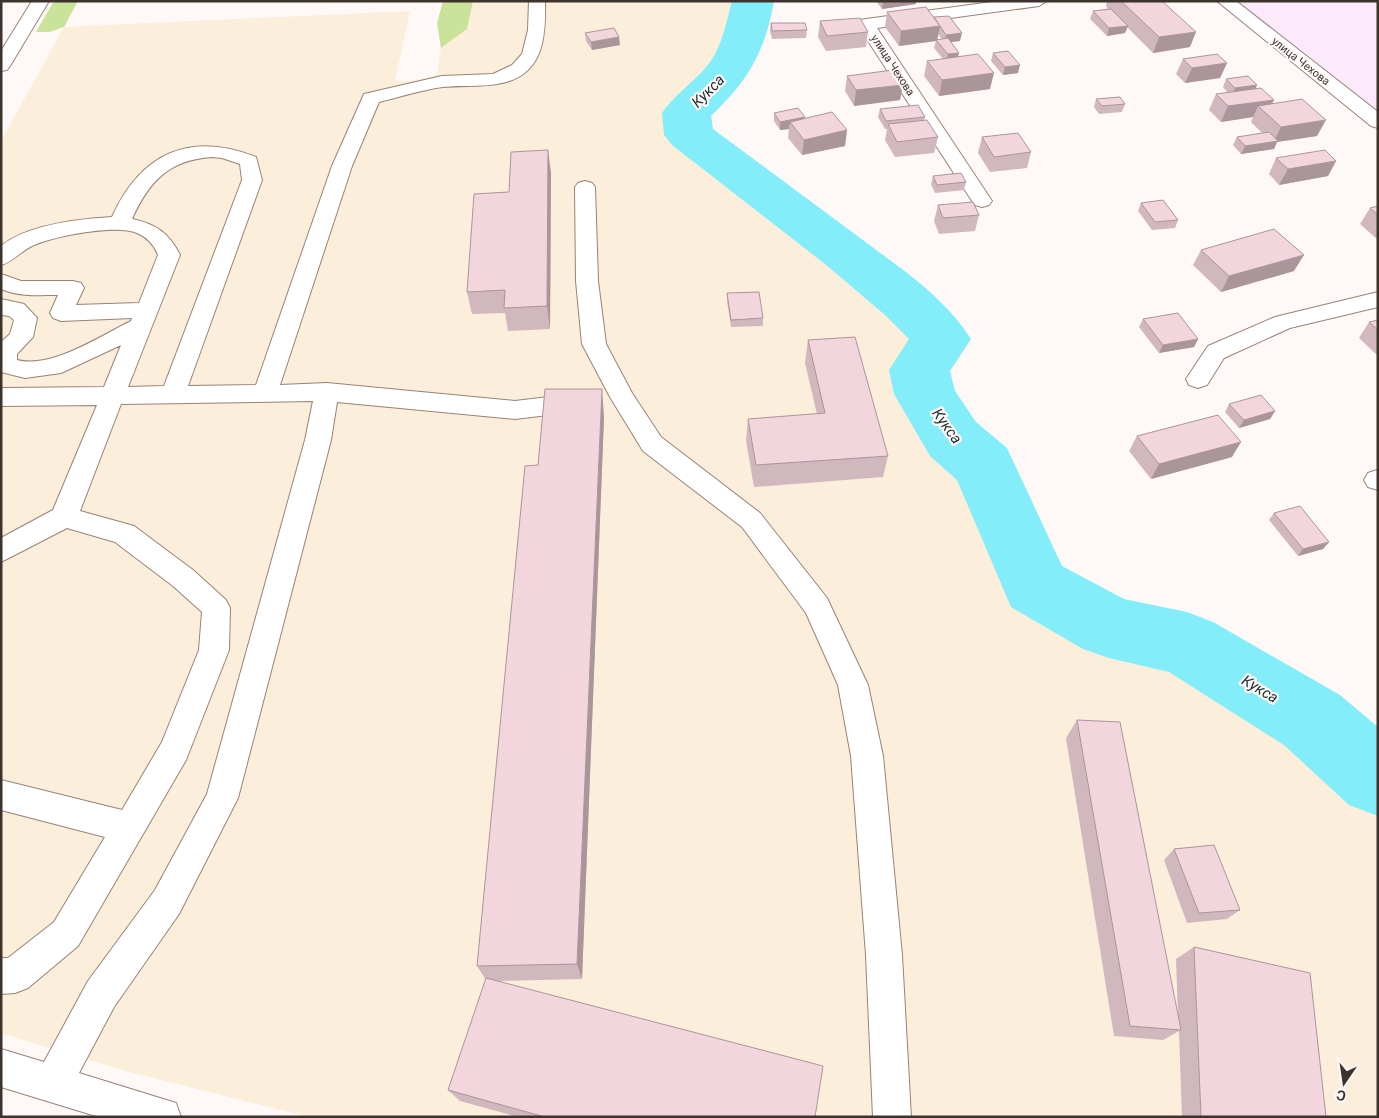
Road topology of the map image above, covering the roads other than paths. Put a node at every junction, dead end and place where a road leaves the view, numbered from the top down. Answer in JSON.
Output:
{"nodes":[{"id":1,"x":41,"y":1,"type":"edge"},
{"id":2,"x":537,"y":1,"type":"edge"},
{"id":3,"x":1039,"y":1,"type":"edge"},
{"id":4,"x":1225,"y":1,"type":"edge"},
{"id":5,"x":4,"y":56,"type":"edge"},
{"id":6,"x":1378,"y":122,"type":"edge"},
{"id":7,"x":585,"y":187,"type":"dead end"},
{"id":8,"x":982,"y":201,"type":"dead end"},
{"id":9,"x":119,"y":225,"type":"junction"},
{"id":10,"x":1,"y":258,"type":"edge"},
{"id":11,"x":1,"y":281,"type":"edge"},
{"id":12,"x":1378,"y":299,"type":"edge"},
{"id":13,"x":1,"y":307,"type":"edge"},
{"id":14,"x":144,"y":318,"type":"junction"},
{"id":15,"x":1198,"y":379,"type":"dead end"},
{"id":16,"x":327,"y":392,"type":"junction"},
{"id":17,"x":265,"y":394,"type":"junction"},
{"id":18,"x":173,"y":395,"type":"junction"},
{"id":19,"x":114,"y":396,"type":"junction"},
{"id":20,"x":1,"y":397,"type":"edge"},
{"id":21,"x":27,"y":397,"type":"junction"},
{"id":22,"x":622,"y":397,"type":"junction"},
{"id":23,"x":1,"y":412,"type":"edge"},
{"id":24,"x":64,"y":518,"type":"junction"},
{"id":25,"x":1,"y":551,"type":"edge"},
{"id":26,"x":1,"y":795,"type":"edge"},
{"id":27,"x":129,"y":827,"type":"junction"},
{"id":28,"x":1,"y":976,"type":"edge"},
{"id":29,"x":1,"y":1068,"type":"edge"},
{"id":30,"x":53,"y":1083,"type":"junction"},
{"id":31,"x":162,"y":1117,"type":"edge"},
{"id":32,"x":892,"y":1117,"type":"edge"}],
"edges":[{"from":1,"to":5,"type":"street"},
{"from":2,"to":17,"type":"street"},
{"from":3,"to":8,"type":"street","name":"улица Чехова"},
{"from":4,"to":6,"type":"street","name":"улица Чехова"},
{"from":7,"to":22,"type":"street"},
{"from":9,"to":10,"type":"street"},
{"from":9,"to":14,"type":"street"},
{"from":9,"to":18,"type":"street"},
{"from":11,"to":14,"type":"street"},
{"from":12,"to":15,"type":"street"},
{"from":13,"to":14,"type":"street"},
{"from":14,"to":19,"type":"street"},
{"from":16,"to":17,"type":"street"},
{"from":16,"to":22,"type":"street"},
{"from":16,"to":30,"type":"street"},
{"from":17,"to":18,"type":"street"},
{"from":18,"to":19,"type":"street"},
{"from":19,"to":21,"type":"street"},
{"from":19,"to":24,"type":"street"},
{"from":20,"to":21,"type":"street"},
{"from":21,"to":23,"type":"street"},
{"from":22,"to":32,"type":"street"},
{"from":24,"to":25,"type":"street"},
{"from":24,"to":27,"type":"street"},
{"from":26,"to":27,"type":"street"},
{"from":27,"to":28,"type":"street"},
{"from":29,"to":30,"type":"street"},
{"from":30,"to":31,"type":"street"}]}
